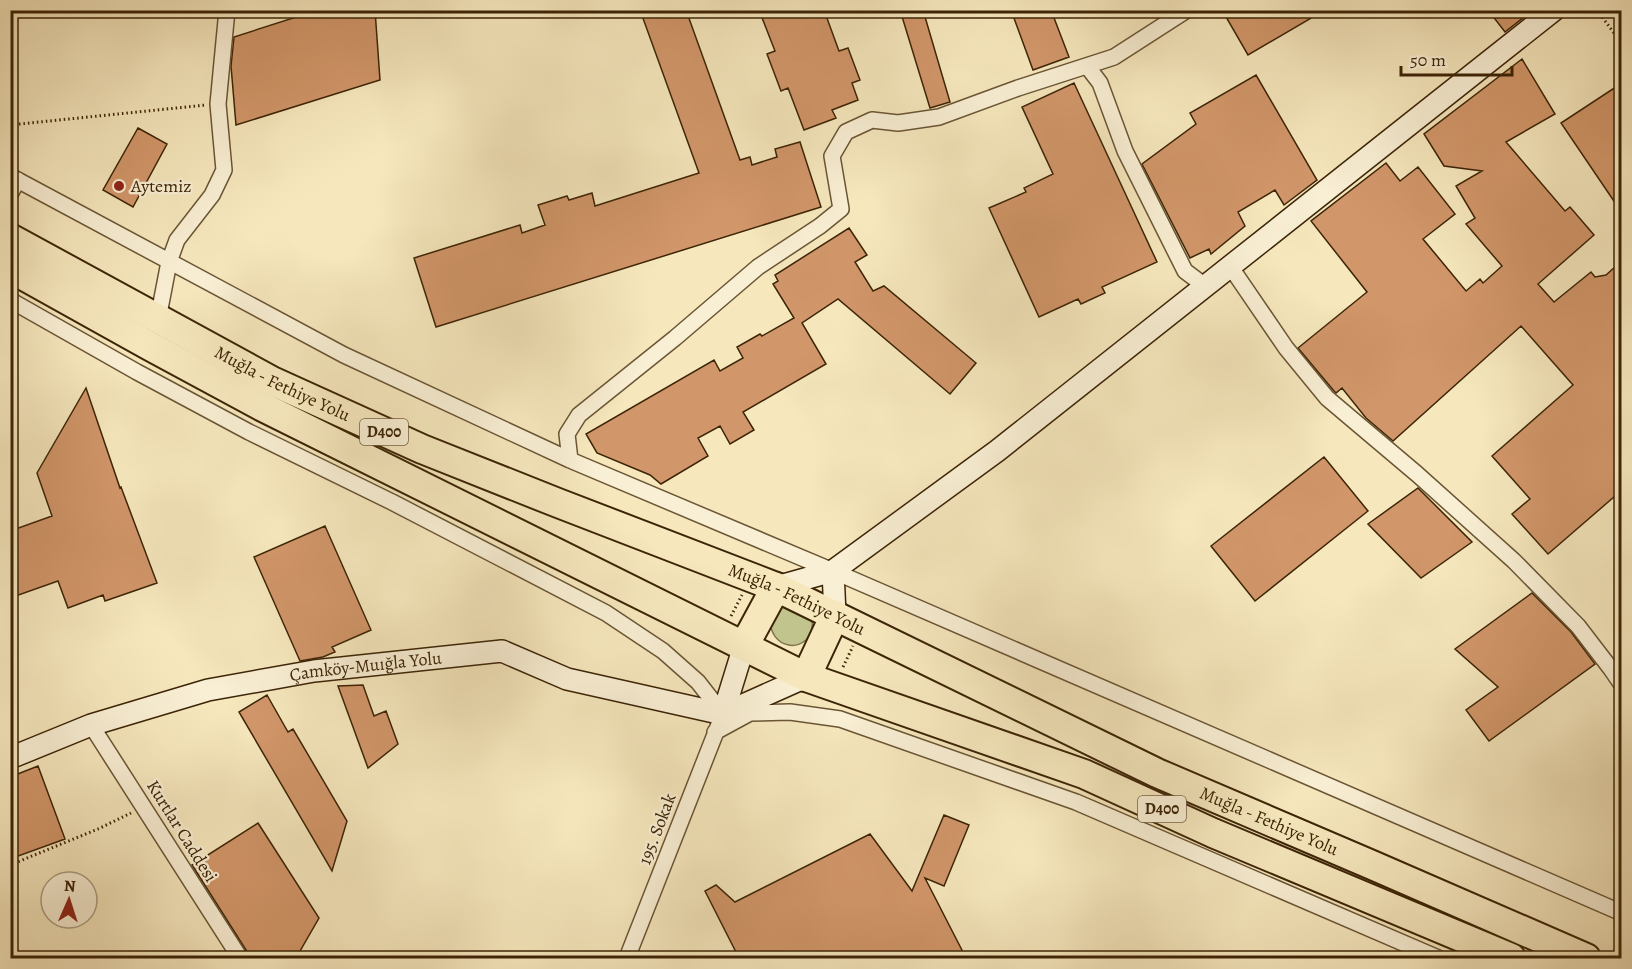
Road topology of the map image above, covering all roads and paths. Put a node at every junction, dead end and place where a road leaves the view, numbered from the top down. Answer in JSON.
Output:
{"nodes":[{"id":1,"x":226,"y":10,"type":"edge"},
{"id":2,"x":1186,"y":10,"type":"edge"},
{"id":3,"x":1554,"y":10,"type":"edge"},
{"id":4,"x":1597,"y":10,"type":"edge"},
{"id":5,"x":1622,"y":44,"type":"edge"},
{"id":6,"x":1087,"y":66,"type":"junction"},
{"id":7,"x":219,"y":104,"type":"junction"},
{"id":8,"x":10,"y":125,"type":"edge"},
{"id":9,"x":13,"y":183,"type":"edge"},
{"id":10,"x":10,"y":238,"type":"edge"},
{"id":11,"x":169,"y":262,"type":"junction"},
{"id":12,"x":1230,"y":266,"type":"junction"},
{"id":13,"x":10,"y":268,"type":"edge"},
{"id":14,"x":1205,"y":286,"type":"junction"},
{"id":15,"x":10,"y":300,"type":"edge"},
{"id":16,"x":158,"y":319,"type":"junction"},
{"id":17,"x":570,"y":460,"type":"junction"},
{"id":18,"x":833,"y":571,"type":"junction"},
{"id":19,"x":763,"y":582,"type":"junction"},
{"id":20,"x":835,"y":615,"type":"junction"},
{"id":21,"x":861,"y":628,"type":"junction"},
{"id":22,"x":732,"y":640,"type":"junction"},
{"id":23,"x":806,"y":677,"type":"junction"},
{"id":24,"x":1622,"y":685,"type":"edge"},
{"id":25,"x":834,"y":687,"type":"junction"},
{"id":26,"x":719,"y":723,"type":"junction"},
{"id":27,"x":91,"y":725,"type":"junction"},
{"id":28,"x":10,"y":758,"type":"edge"},
{"id":29,"x":143,"y":807,"type":"junction"},
{"id":30,"x":10,"y":865,"type":"edge"},
{"id":31,"x":1622,"y":914,"type":"edge"},
{"id":32,"x":240,"y":958,"type":"edge"},
{"id":33,"x":627,"y":958,"type":"edge"},
{"id":34,"x":1438,"y":958,"type":"edge"},
{"id":35,"x":1511,"y":958,"type":"edge"},
{"id":36,"x":1586,"y":958,"type":"edge"}],
"edges":[{"from":1,"to":7,"type":"street"},
{"from":2,"to":6,"type":"street"},
{"from":3,"to":12,"type":"street"},
{"from":4,"to":5,"type":"path"},
{"from":6,"to":14,"type":"street"},
{"from":6,"to":17,"type":"street"},
{"from":7,"to":8,"type":"path"},
{"from":7,"to":11,"type":"street"},
{"from":9,"to":11,"type":"street"},
{"from":10,"to":16,"type":"highway","name":"Muğla - Fethiye Yolu","number":"D400"},
{"from":11,"to":16,"type":"street"},
{"from":11,"to":17,"type":"street"},
{"from":12,"to":14,"type":"street"},
{"from":12,"to":24,"type":"street"},
{"from":13,"to":22,"type":"highway","name":"Muğla - Fethiye Yolu","number":"D400"},
{"from":14,"to":18,"type":"street"},
{"from":15,"to":26,"type":"street"},
{"from":16,"to":19,"type":"highway","name":"Muğla - Fethiye Yolu","number":"D400"},
{"from":17,"to":18,"type":"street"},
{"from":18,"to":19,"type":"street"},
{"from":18,"to":20,"type":"street"},
{"from":18,"to":31,"type":"street"},
{"from":19,"to":20,"type":"highway","name":"Muğla - Fethiye Yolu","number":"D400"},
{"from":19,"to":22,"type":"highway"},
{"from":19,"to":22,"type":"path"},
{"from":20,"to":21,"type":"highway","name":"Muğla - Fethiye Yolu","number":"D400"},
{"from":20,"to":23,"type":"highway"},
{"from":21,"to":25,"type":"path"},
{"from":21,"to":36,"type":"highway","name":"Muğla - Fethiye Yolu","number":"D400"},
{"from":22,"to":23,"type":"highway","name":"Muğla - Fethiye Yolu","number":"D400"},
{"from":22,"to":26,"type":"street"},
{"from":23,"to":25,"type":"highway","name":"Muğla - Fethiye Yolu","number":"D400"},
{"from":23,"to":26,"type":"street"},
{"from":25,"to":35,"type":"highway","name":"Muğla - Fethiye Yolu","number":"D400"},
{"from":26,"to":27,"type":"street","name":"Çamköy-Muığla Yolu"},
{"from":26,"to":33,"type":"street","name":"195. Sokak"},
{"from":26,"to":34,"type":"street"},
{"from":27,"to":28,"type":"street","name":"Çamköy-Muığla Yolu"},
{"from":27,"to":29,"type":"street","name":"Kurtlar Caddesi"},
{"from":29,"to":30,"type":"path"},
{"from":29,"to":32,"type":"street","name":"Kurtlar Caddesi"}]}
